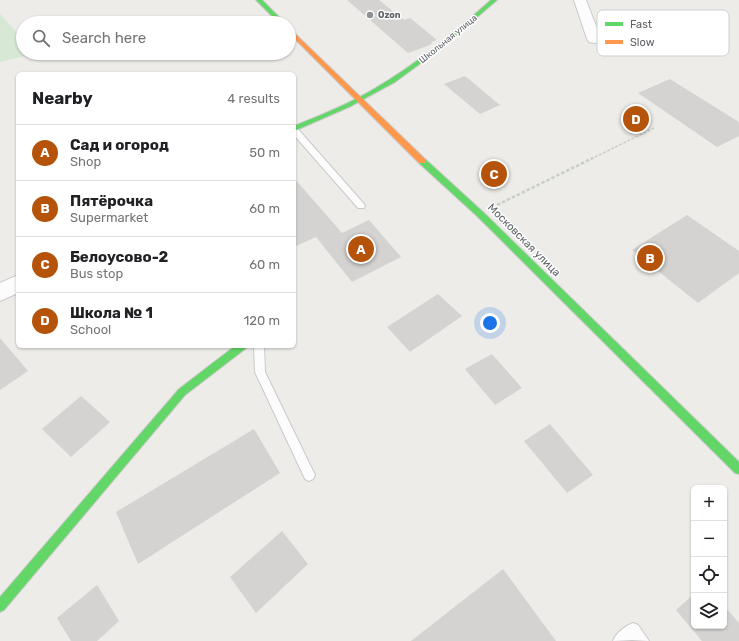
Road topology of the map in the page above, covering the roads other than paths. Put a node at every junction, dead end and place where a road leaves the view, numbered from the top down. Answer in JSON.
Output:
{"nodes":[{"id":1,"x":259,"y":0,"type":"edge"},
{"id":2,"x":494,"y":0,"type":"edge"},
{"id":3,"x":580,"y":0,"type":"edge"},
{"id":4,"x":275,"y":16,"type":"edge"},
{"id":5,"x":296,"y":37,"type":"edge"},
{"id":6,"x":594,"y":39,"type":"dead end"},
{"id":7,"x":359,"y":100,"type":"junction"},
{"id":8,"x":296,"y":128,"type":"edge"},
{"id":9,"x":296,"y":131,"type":"edge"},
{"id":10,"x":361,"y":206,"type":"dead end"},
{"id":11,"x":16,"y":284,"type":"edge"},
{"id":12,"x":0,"y":294,"type":"edge"},
{"id":13,"x":239,"y":348,"type":"edge"},
{"id":14,"x":259,"y":348,"type":"edge"},
{"id":15,"x":737,"y":465,"type":"edge"},
{"id":16,"x":309,"y":475,"type":"dead end"},
{"id":17,"x":0,"y":606,"type":"edge"},
{"id":18,"x":620,"y":641,"type":"edge"},
{"id":19,"x":642,"y":641,"type":"edge"}],
"edges":[{"from":1,"to":4,"type":"main road"},
{"from":2,"to":7,"type":"main road","name":"Школьная улица"},
{"from":3,"to":6,"type":"street"},
{"from":5,"to":7,"type":"main road","name":"Московская улица"},
{"from":7,"to":8,"type":"main road","name":"Школьная улица"},
{"from":7,"to":15,"type":"main road","name":"Московская улица"},
{"from":9,"to":10,"type":"lane"},
{"from":11,"to":12,"type":"street"},
{"from":13,"to":17,"type":"main road"},
{"from":14,"to":16,"type":"lane"},
{"from":18,"to":19,"type":"lane"}]}
